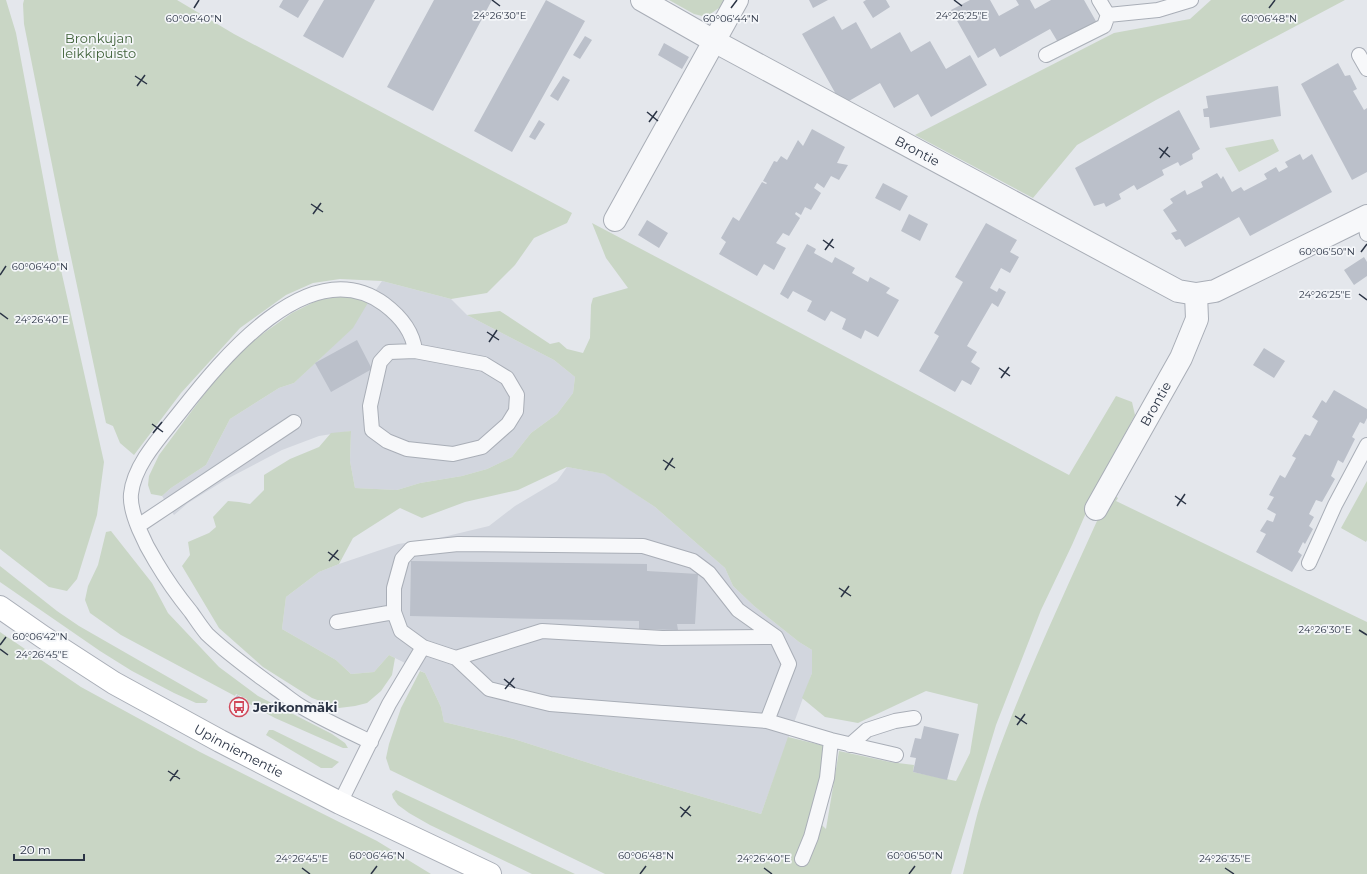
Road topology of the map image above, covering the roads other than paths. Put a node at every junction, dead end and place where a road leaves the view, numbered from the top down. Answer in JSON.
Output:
{"nodes":[{"id":1,"x":642,"y":0,"type":"edge"},
{"id":2,"x":737,"y":0,"type":"edge"},
{"id":3,"x":1099,"y":0,"type":"edge"},
{"id":4,"x":1191,"y":0,"type":"edge"},
{"id":5,"x":1108,"y":15,"type":"junction"},
{"id":6,"x":714,"y":41,"type":"junction"},
{"id":7,"x":1046,"y":55,"type":"dead end"},
{"id":8,"x":1359,"y":55,"type":"dead end"},
{"id":9,"x":1367,"y":69,"type":"edge"},
{"id":10,"x":615,"y":220,"type":"dead end"},
{"id":11,"x":1366,"y":223,"type":"edge"},
{"id":12,"x":1196,"y":294,"type":"junction"},
{"id":13,"x":415,"y":351,"type":"junction"},
{"id":14,"x":294,"y":422,"type":"dead end"},
{"id":15,"x":1367,"y":445,"type":"edge"},
{"id":16,"x":1096,"y":509,"type":"dead end"},
{"id":17,"x":138,"y":526,"type":"junction"},
{"id":18,"x":1310,"y":563,"type":"dead end"},
{"id":19,"x":0,"y":606,"type":"edge"},
{"id":20,"x":394,"y":612,"type":"junction"},
{"id":21,"x":337,"y":622,"type":"dead end"},
{"id":22,"x":776,"y":637,"type":"junction"},
{"id":23,"x":423,"y":647,"type":"junction"},
{"id":24,"x":456,"y":658,"type":"junction"},
{"id":25,"x":914,"y":718,"type":"dead end"},
{"id":26,"x":768,"y":721,"type":"junction"},
{"id":27,"x":832,"y":740,"type":"junction"},
{"id":28,"x":371,"y":742,"type":"junction"},
{"id":29,"x":850,"y":744,"type":"junction"},
{"id":30,"x":896,"y":755,"type":"dead end"},
{"id":31,"x":340,"y":803,"type":"junction"},
{"id":32,"x":802,"y":859,"type":"dead end"},
{"id":33,"x":490,"y":874,"type":"edge"}],
"edges":[{"from":1,"to":6,"type":"street","name":"Brontie"},
{"from":2,"to":6,"type":"street"},
{"from":3,"to":5,"type":"lane"},
{"from":4,"to":5,"type":"lane"},
{"from":5,"to":7,"type":"lane"},
{"from":6,"to":10,"type":"street"},
{"from":6,"to":12,"type":"street","name":"Brontie"},
{"from":8,"to":9,"type":"lane"},
{"from":11,"to":12,"type":"street","name":"Brontie"},
{"from":12,"to":16,"type":"street","name":"Brontie"},
{"from":13,"to":13,"type":"lane"},
{"from":13,"to":17,"type":"lane"},
{"from":14,"to":17,"type":"lane"},
{"from":15,"to":18,"type":"lane"},
{"from":17,"to":28,"type":"lane"},
{"from":19,"to":31,"type":"main road","name":"Upinniementie"},
{"from":20,"to":21,"type":"lane"},
{"from":20,"to":22,"type":"lane"},
{"from":20,"to":23,"type":"lane"},
{"from":22,"to":24,"type":"lane"},
{"from":22,"to":26,"type":"lane"},
{"from":23,"to":24,"type":"lane"},
{"from":23,"to":28,"type":"lane"},
{"from":24,"to":26,"type":"lane"},
{"from":25,"to":29,"type":"lane"},
{"from":26,"to":27,"type":"lane"},
{"from":27,"to":29,"type":"lane"},
{"from":27,"to":32,"type":"lane"},
{"from":28,"to":31,"type":"lane"},
{"from":29,"to":30,"type":"lane"},
{"from":31,"to":33,"type":"main road","name":"Upinniementie"}]}
